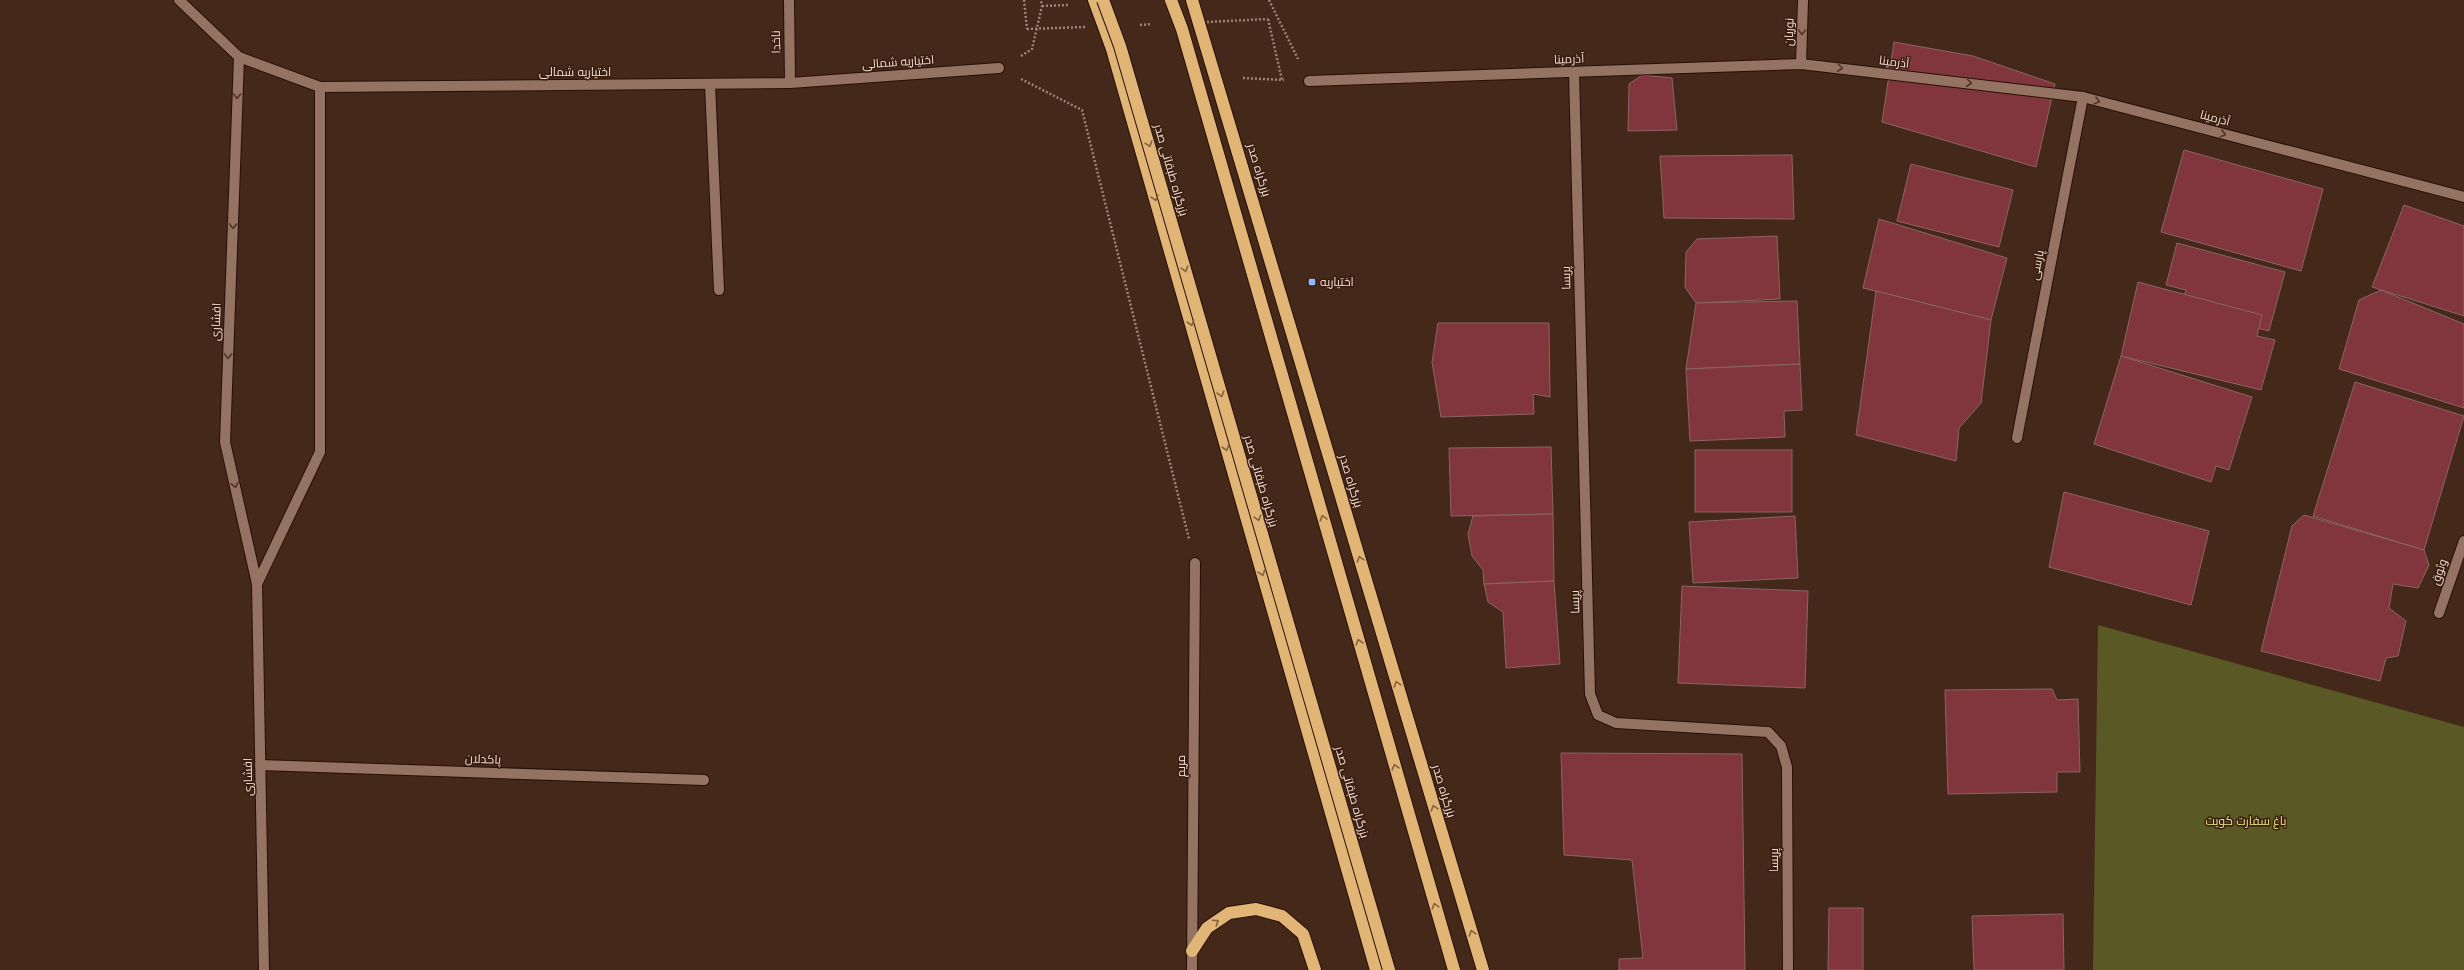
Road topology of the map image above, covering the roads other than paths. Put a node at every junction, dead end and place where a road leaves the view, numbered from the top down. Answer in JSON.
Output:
{"nodes":[{"id":1,"x":179,"y":0,"type":"edge"},
{"id":2,"x":789,"y":0,"type":"edge"},
{"id":3,"x":1094,"y":0,"type":"edge"},
{"id":4,"x":1103,"y":0,"type":"edge"},
{"id":5,"x":1171,"y":0,"type":"edge"},
{"id":6,"x":1192,"y":0,"type":"edge"},
{"id":7,"x":1802,"y":0,"type":"edge"},
{"id":8,"x":239,"y":58,"type":"junction"},
{"id":9,"x":1801,"y":64,"type":"junction"},
{"id":10,"x":999,"y":68,"type":"road end"},
{"id":11,"x":1574,"y":72,"type":"junction"},
{"id":12,"x":1309,"y":81,"type":"road end"},
{"id":13,"x":790,"y":83,"type":"junction"},
{"id":14,"x":710,"y":84,"type":"junction"},
{"id":15,"x":320,"y":87,"type":"junction"},
{"id":16,"x":2083,"y":97,"type":"junction"},
{"id":17,"x":2464,"y":197,"type":"edge"},
{"id":18,"x":719,"y":290,"type":"dead end"},
{"id":19,"x":2017,"y":438,"type":"dead end"},
{"id":20,"x":2464,"y":541,"type":"edge"},
{"id":21,"x":1195,"y":563,"type":"road end"},
{"id":22,"x":257,"y":584,"type":"junction"},
{"id":23,"x":2439,"y":613,"type":"dead end"},
{"id":24,"x":260,"y":765,"type":"junction"},
{"id":25,"x":704,"y":780,"type":"dead end"},
{"id":26,"x":1192,"y":951,"type":"junction"},
{"id":27,"x":264,"y":970,"type":"edge"},
{"id":28,"x":1192,"y":970,"type":"edge"},
{"id":29,"x":1315,"y":970,"type":"edge"},
{"id":30,"x":1376,"y":970,"type":"edge"},
{"id":31,"x":1389,"y":970,"type":"edge"},
{"id":32,"x":1454,"y":970,"type":"edge"},
{"id":33,"x":1483,"y":970,"type":"edge"},
{"id":34,"x":1788,"y":970,"type":"edge"}],
"edges":[{"from":1,"to":8,"type":"street","name":"اختیاریه شمالی"},
{"from":2,"to":13,"type":"street","name":"ناخدا"},
{"from":3,"to":30,"type":"highway","one_way":true},
{"from":4,"to":31,"type":"highway","name":"بزرگراه طبقاتی صدر","one_way":true,"bridge":true},
{"from":32,"to":5,"type":"highway","one_way":true,"bridge":true},
{"from":33,"to":6,"type":"highway","name":"بزرگراه صدر","one_way":true},
{"from":7,"to":9,"type":"street","name":"نوریان","one_way":true},
{"from":8,"to":15,"type":"street","name":"اختیاریه شمالی"},
{"from":8,"to":22,"type":"street","name":"افشاری","one_way":true},
{"from":9,"to":11,"type":"street","name":"آذرمینا"},
{"from":9,"to":16,"type":"street","name":"آذرمینا","one_way":true},
{"from":10,"to":13,"type":"street","name":"اختیاریه شمالی"},
{"from":11,"to":12,"type":"street","name":"آذرمینا"},
{"from":11,"to":34,"type":"street","name":"پریسا"},
{"from":13,"to":14,"type":"street","name":"اختیاریه شمالی"},
{"from":14,"to":15,"type":"street","name":"اختیاریه شمالی"},
{"from":14,"to":18,"type":"street"},
{"from":15,"to":22,"type":"street","name":"افشاری"},
{"from":16,"to":17,"type":"street","name":"آذرمینا","one_way":true},
{"from":16,"to":19,"type":"street","name":"پارسی"},
{"from":20,"to":23,"type":"street","name":"وثوق"},
{"from":21,"to":26,"type":"street","name":"مریم"},
{"from":22,"to":24,"type":"street","name":"افشاری"},
{"from":24,"to":25,"type":"street","name":"پاکدلان"},
{"from":24,"to":27,"type":"street","name":"افشاری"},
{"from":26,"to":28,"type":"street","name":"مریم"},
{"from":26,"to":29,"type":"highway","one_way":true}]}
